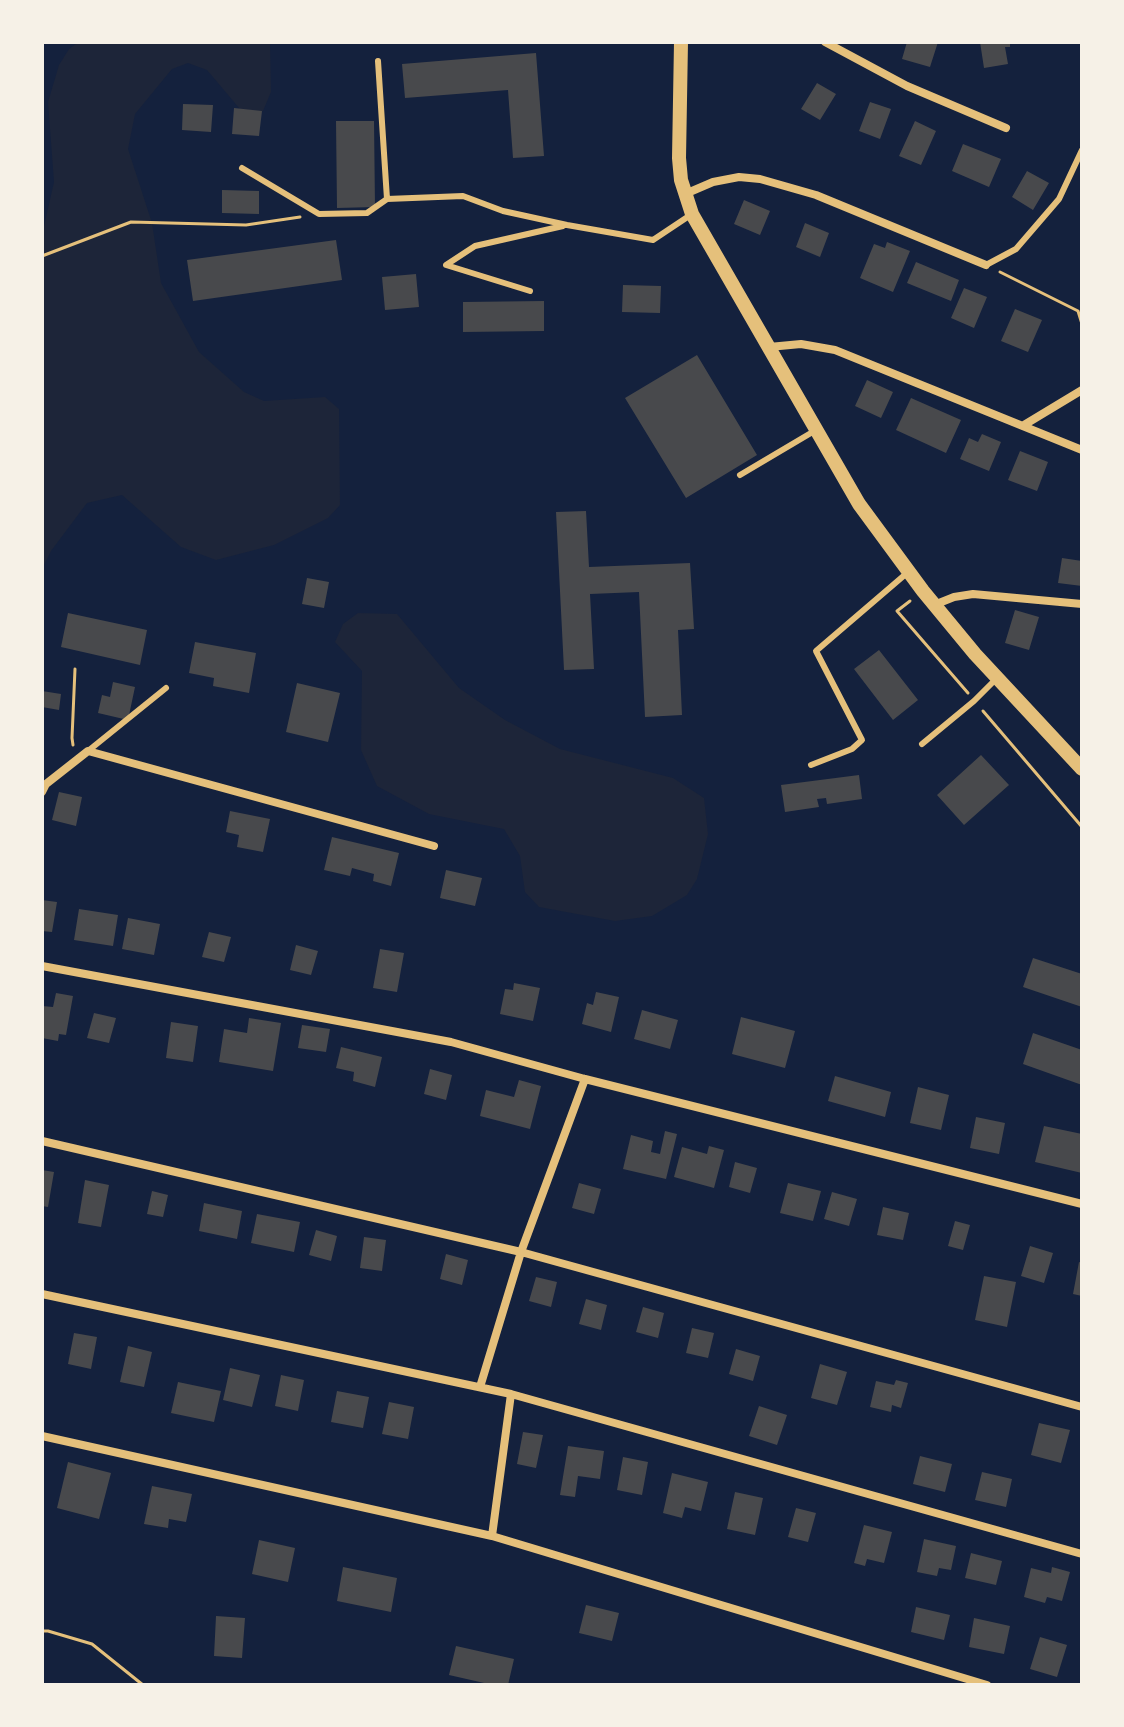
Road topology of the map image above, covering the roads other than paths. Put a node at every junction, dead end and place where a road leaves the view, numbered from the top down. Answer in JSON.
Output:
{"nodes":[{"id":1,"x":681,"y":42,"type":"edge"},
{"id":2,"x":825,"y":42,"type":"edge"},
{"id":3,"x":378,"y":61,"type":"dead end"},
{"id":4,"x":1006,"y":128,"type":"dead end"},
{"id":5,"x":1082,"y":150,"type":"edge"},
{"id":6,"x":242,"y":168,"type":"dead end"},
{"id":7,"x":685,"y":194,"type":"junction"},
{"id":8,"x":387,"y":199,"type":"junction"},
{"id":9,"x":692,"y":214,"type":"junction"},
{"id":10,"x":567,"y":225,"type":"junction"},
{"id":11,"x":986,"y":265,"type":"joint"},
{"id":12,"x":530,"y":291,"type":"dead end"},
{"id":13,"x":769,"y":347,"type":"junction"},
{"id":14,"x":1082,"y":390,"type":"edge"},
{"id":15,"x":1024,"y":425,"type":"junction"},
{"id":16,"x":817,"y":430,"type":"junction"},
{"id":17,"x":1082,"y":450,"type":"edge"},
{"id":18,"x":740,"y":475,"type":"dead end"},
{"id":19,"x":908,"y":572,"type":"junction"},
{"id":20,"x":1082,"y":604,"type":"edge"},
{"id":21,"x":934,"y":605,"type":"junction"},
{"id":22,"x":997,"y":678,"type":"junction"},
{"id":23,"x":166,"y":688,"type":"dead end"},
{"id":24,"x":922,"y":744,"type":"dead end"},
{"id":25,"x":88,"y":751,"type":"junction"},
{"id":26,"x":811,"y":765,"type":"dead end"},
{"id":27,"x":1082,"y":769,"type":"edge"},
{"id":28,"x":42,"y":792,"type":"edge"},
{"id":29,"x":434,"y":846,"type":"dead end"},
{"id":30,"x":42,"y":966,"type":"edge"},
{"id":31,"x":585,"y":1079,"type":"junction"},
{"id":32,"x":42,"y":1141,"type":"edge"},
{"id":33,"x":1082,"y":1204,"type":"edge"},
{"id":34,"x":521,"y":1252,"type":"junction"},
{"id":35,"x":42,"y":1294,"type":"edge"},
{"id":36,"x":480,"y":1387,"type":"junction"},
{"id":37,"x":511,"y":1394,"type":"junction"},
{"id":38,"x":1082,"y":1407,"type":"edge"},
{"id":39,"x":42,"y":1436,"type":"edge"},
{"id":40,"x":492,"y":1536,"type":"junction"},
{"id":41,"x":1082,"y":1554,"type":"edge"},
{"id":42,"x":987,"y":1685,"type":"edge"}],
"edges":[{"from":1,"to":7,"type":"street"},
{"from":2,"to":4,"type":"street"},
{"from":3,"to":8,"type":"lane"},
{"from":5,"to":11,"type":"lane"},
{"from":6,"to":8,"type":"lane"},
{"from":7,"to":9,"type":"street"},
{"from":7,"to":11,"type":"street"},
{"from":8,"to":10,"type":"lane"},
{"from":9,"to":10,"type":"lane"},
{"from":9,"to":13,"type":"street"},
{"from":10,"to":12,"type":"lane"},
{"from":13,"to":15,"type":"street"},
{"from":13,"to":16,"type":"street"},
{"from":14,"to":15,"type":"street"},
{"from":15,"to":17,"type":"street"},
{"from":16,"to":18,"type":"lane"},
{"from":16,"to":19,"type":"street"},
{"from":19,"to":21,"type":"street"},
{"from":19,"to":26,"type":"lane"},
{"from":20,"to":21,"type":"street"},
{"from":21,"to":22,"type":"street"},
{"from":22,"to":24,"type":"lane"},
{"from":22,"to":27,"type":"street"},
{"from":23,"to":25,"type":"lane"},
{"from":25,"to":28,"type":"street"},
{"from":25,"to":29,"type":"street"},
{"from":30,"to":31,"type":"street"},
{"from":31,"to":33,"type":"street"},
{"from":31,"to":34,"type":"street"},
{"from":32,"to":34,"type":"street"},
{"from":34,"to":36,"type":"street"},
{"from":34,"to":38,"type":"street"},
{"from":35,"to":36,"type":"street"},
{"from":36,"to":37,"type":"street"},
{"from":37,"to":40,"type":"street"},
{"from":37,"to":41,"type":"street"},
{"from":39,"to":40,"type":"street"},
{"from":40,"to":42,"type":"street"}]}
